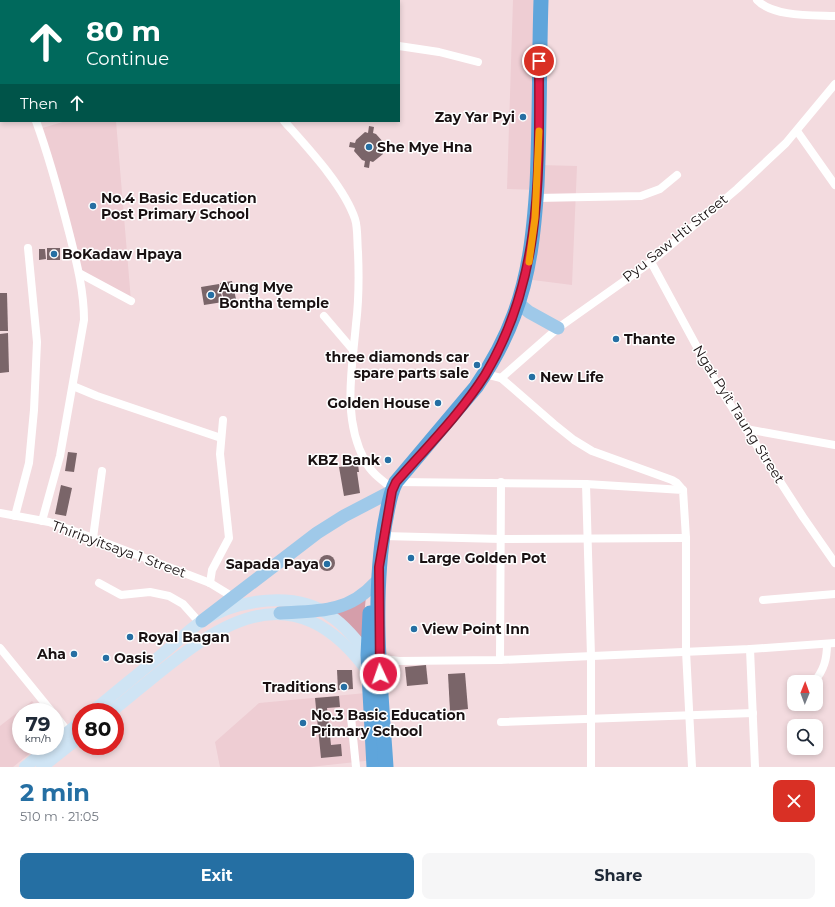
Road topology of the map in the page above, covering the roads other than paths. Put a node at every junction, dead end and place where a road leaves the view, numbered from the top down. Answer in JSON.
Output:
{"nodes":[{"id":1,"x":541,"y":0,"type":"edge"},
{"id":2,"x":757,"y":0,"type":"edge"},
{"id":3,"x":835,"y":16,"type":"edge"},
{"id":4,"x":400,"y":46,"type":"edge"},
{"id":5,"x":478,"y":62,"type":"dead end"},
{"id":6,"x":835,"y":84,"type":"edge"},
{"id":7,"x":36,"y":122,"type":"edge"},
{"id":8,"x":285,"y":122,"type":"edge"},
{"id":9,"x":796,"y":131,"type":"junction"},
{"id":10,"x":676,"y":175,"type":"dead end"},
{"id":11,"x":835,"y":185,"type":"edge"},
{"id":12,"x":536,"y":198,"type":"junction"},
{"id":13,"x":28,"y":248,"type":"dead end"},
{"id":14,"x":651,"y":262,"type":"junction"},
{"id":15,"x":79,"y":273,"type":"junction"},
{"id":16,"x":131,"y":301,"type":"dead end"},
{"id":17,"x":518,"y":303,"type":"junction"},
{"id":18,"x":324,"y":316,"type":"dead end"},
{"id":19,"x":558,"y":328,"type":"junction"},
{"id":20,"x":352,"y":350,"type":"junction"},
{"id":21,"x":485,"y":374,"type":"junction"},
{"id":22,"x":501,"y":378,"type":"junction"},
{"id":23,"x":73,"y":386,"type":"junction"},
{"id":24,"x":223,"y":420,"type":"dead end"},
{"id":25,"x":746,"y":429,"type":"junction"},
{"id":26,"x":221,"y":438,"type":"junction"},
{"id":27,"x":835,"y":445,"type":"edge"},
{"id":28,"x":102,"y":471,"type":"dead end"},
{"id":29,"x":501,"y":482,"type":"junction"},
{"id":30,"x":586,"y":484,"type":"junction"},
{"id":31,"x":394,"y":487,"type":"junction"},
{"id":32,"x":683,"y":490,"type":"junction"},
{"id":33,"x":0,"y":513,"type":"edge"},
{"id":34,"x":15,"y":516,"type":"junction"},
{"id":35,"x":42,"y":521,"type":"junction"},
{"id":36,"x":383,"y":536,"type":"junction"},
{"id":37,"x":93,"y":538,"type":"junction"},
{"id":38,"x":589,"y":538,"type":"junction"},
{"id":39,"x":686,"y":538,"type":"junction"},
{"id":40,"x":501,"y":539,"type":"junction"},
{"id":41,"x":835,"y":563,"type":"edge"},
{"id":42,"x":379,"y":567,"type":"junction"},
{"id":43,"x":99,"y":583,"type":"dead end"},
{"id":44,"x":210,"y":583,"type":"junction"},
{"id":45,"x":375,"y":583,"type":"junction"},
{"id":46,"x":835,"y":594,"type":"edge"},
{"id":47,"x":233,"y":597,"type":"junction"},
{"id":48,"x":763,"y":600,"type":"dead end"},
{"id":49,"x":322,"y":610,"type":"junction"},
{"id":50,"x":280,"y":613,"type":"junction"},
{"id":51,"x":201,"y":622,"type":"junction"},
{"id":52,"x":831,"y":643,"type":"edge"},
{"id":53,"x":0,"y":648,"type":"edge"},
{"id":54,"x":750,"y":649,"type":"junction"},
{"id":55,"x":686,"y":652,"type":"junction"},
{"id":56,"x":591,"y":656,"type":"junction"},
{"id":57,"x":373,"y":657,"type":"junction"},
{"id":58,"x":500,"y":660,"type":"junction"},
{"id":59,"x":374,"y":674,"type":"junction"},
{"id":60,"x":818,"y":675,"type":"edge"},
{"id":61,"x":45,"y":703,"type":"edge"},
{"id":62,"x":103,"y":703,"type":"edge"},
{"id":63,"x":122,"y":703,"type":"edge"},
{"id":64,"x":753,"y":713,"type":"junction"},
{"id":65,"x":690,"y":716,"type":"junction"},
{"id":66,"x":351,"y":717,"type":"dead end"},
{"id":67,"x":591,"y":719,"type":"junction"},
{"id":68,"x":501,"y":722,"type":"dead end"},
{"id":69,"x":64,"y":727,"type":"edge"},
{"id":70,"x":72,"y":729,"type":"edge"},
{"id":71,"x":68,"y":732,"type":"junction"},
{"id":72,"x":64,"y":735,"type":"edge"},
{"id":73,"x":72,"y":743,"type":"edge"},
{"id":74,"x":39,"y":755,"type":"edge"},
{"id":75,"x":24,"y":767,"type":"edge"},
{"id":76,"x":42,"y":767,"type":"edge"},
{"id":77,"x":356,"y":767,"type":"edge"},
{"id":78,"x":374,"y":767,"type":"edge"},
{"id":79,"x":386,"y":767,"type":"edge"},
{"id":80,"x":591,"y":767,"type":"edge"},
{"id":81,"x":692,"y":767,"type":"edge"},
{"id":82,"x":755,"y":767,"type":"edge"}],
"edges":[{"from":1,"to":12,"type":"highway"},
{"from":2,"to":3,"type":"street"},
{"from":4,"to":5,"type":"street"},
{"from":6,"to":9,"type":"street","name":"Pyu Saw Hti Street"},
{"from":7,"to":15,"type":"street"},
{"from":8,"to":20,"type":"street"},
{"from":9,"to":11,"type":"street"},
{"from":9,"to":14,"type":"street","name":"Pyu Saw Hti Street"},
{"from":10,"to":12,"type":"street"},
{"from":12,"to":17,"type":"highway"},
{"from":13,"to":34,"type":"street"},
{"from":14,"to":19,"type":"street","name":"Pyu Saw Hti Street"},
{"from":14,"to":25,"type":"street","name":"Ngat Pyit Taung Street"},
{"from":15,"to":16,"type":"street"},
{"from":15,"to":23,"type":"street"},
{"from":17,"to":19,"type":"main road"},
{"from":17,"to":21,"type":"highway"},
{"from":18,"to":20,"type":"street"},
{"from":19,"to":22,"type":"street","name":"Pyu Saw Hti Street"},
{"from":20,"to":31,"type":"street"},
{"from":21,"to":22,"type":"street"},
{"from":21,"to":31,"type":"highway"},
{"from":22,"to":32,"type":"street"},
{"from":23,"to":26,"type":"street"},
{"from":23,"to":35,"type":"street"},
{"from":24,"to":26,"type":"street"},
{"from":25,"to":27,"type":"street"},
{"from":25,"to":41,"type":"street","name":"Ngat Pyit Taung Street"},
{"from":26,"to":44,"type":"street"},
{"from":28,"to":37,"type":"street"},
{"from":29,"to":30,"type":"street"},
{"from":29,"to":31,"type":"street"},
{"from":29,"to":40,"type":"street"},
{"from":30,"to":32,"type":"street"},
{"from":30,"to":38,"type":"street"},
{"from":31,"to":36,"type":"highway"},
{"from":31,"to":47,"type":"main road"},
{"from":32,"to":39,"type":"street"},
{"from":33,"to":34,"type":"street","name":"Thiripyitsaya 1 Street"},
{"from":34,"to":35,"type":"street","name":"Thiripyitsaya 1 Street"},
{"from":35,"to":37,"type":"street","name":"Thiripyitsaya 1 Street"},
{"from":36,"to":40,"type":"street"},
{"from":36,"to":42,"type":"highway"},
{"from":37,"to":44,"type":"street","name":"Thiripyitsaya 1 Street"},
{"from":38,"to":39,"type":"street"},
{"from":38,"to":40,"type":"street"},
{"from":38,"to":56,"type":"street"},
{"from":39,"to":55,"type":"street"},
{"from":40,"to":58,"type":"street"},
{"from":42,"to":45,"type":"highway"},
{"from":42,"to":57,"type":"highway"},
{"from":43,"to":51,"type":"street"},
{"from":44,"to":47,"type":"street","name":"Thiripyitsaya 1 Street"},
{"from":45,"to":49,"type":"main road"},
{"from":45,"to":57,"type":"highway"},
{"from":46,"to":48,"type":"street"},
{"from":47,"to":51,"type":"main road"},
{"from":49,"to":50,"type":"main road"},
{"from":49,"to":51,"type":"main road"},
{"from":49,"to":57,"type":"main road"},
{"from":50,"to":59,"type":"main road"},
{"from":50,"to":63,"type":"main road"},
{"from":51,"to":62,"type":"main road"},
{"from":52,"to":54,"type":"street"},
{"from":52,"to":60,"type":"street"},
{"from":53,"to":61,"type":"street"},
{"from":54,"to":55,"type":"street"},
{"from":54,"to":64,"type":"street"},
{"from":55,"to":56,"type":"street"},
{"from":55,"to":65,"type":"street"},
{"from":56,"to":58,"type":"street"},
{"from":56,"to":67,"type":"street"},
{"from":57,"to":58,"type":"street"},
{"from":57,"to":59,"type":"highway"},
{"from":59,"to":78,"type":"highway"},
{"from":59,"to":79,"type":"highway"},
{"from":64,"to":65,"type":"street"},
{"from":64,"to":82,"type":"street"},
{"from":65,"to":67,"type":"street"},
{"from":65,"to":81,"type":"street"},
{"from":66,"to":77,"type":"street"},
{"from":67,"to":68,"type":"street"},
{"from":67,"to":80,"type":"street"},
{"from":69,"to":71,"type":"street"},
{"from":70,"to":71,"type":"main road"},
{"from":71,"to":72,"type":"main road"},
{"from":73,"to":76,"type":"main road"},
{"from":74,"to":75,"type":"main road"}]}
